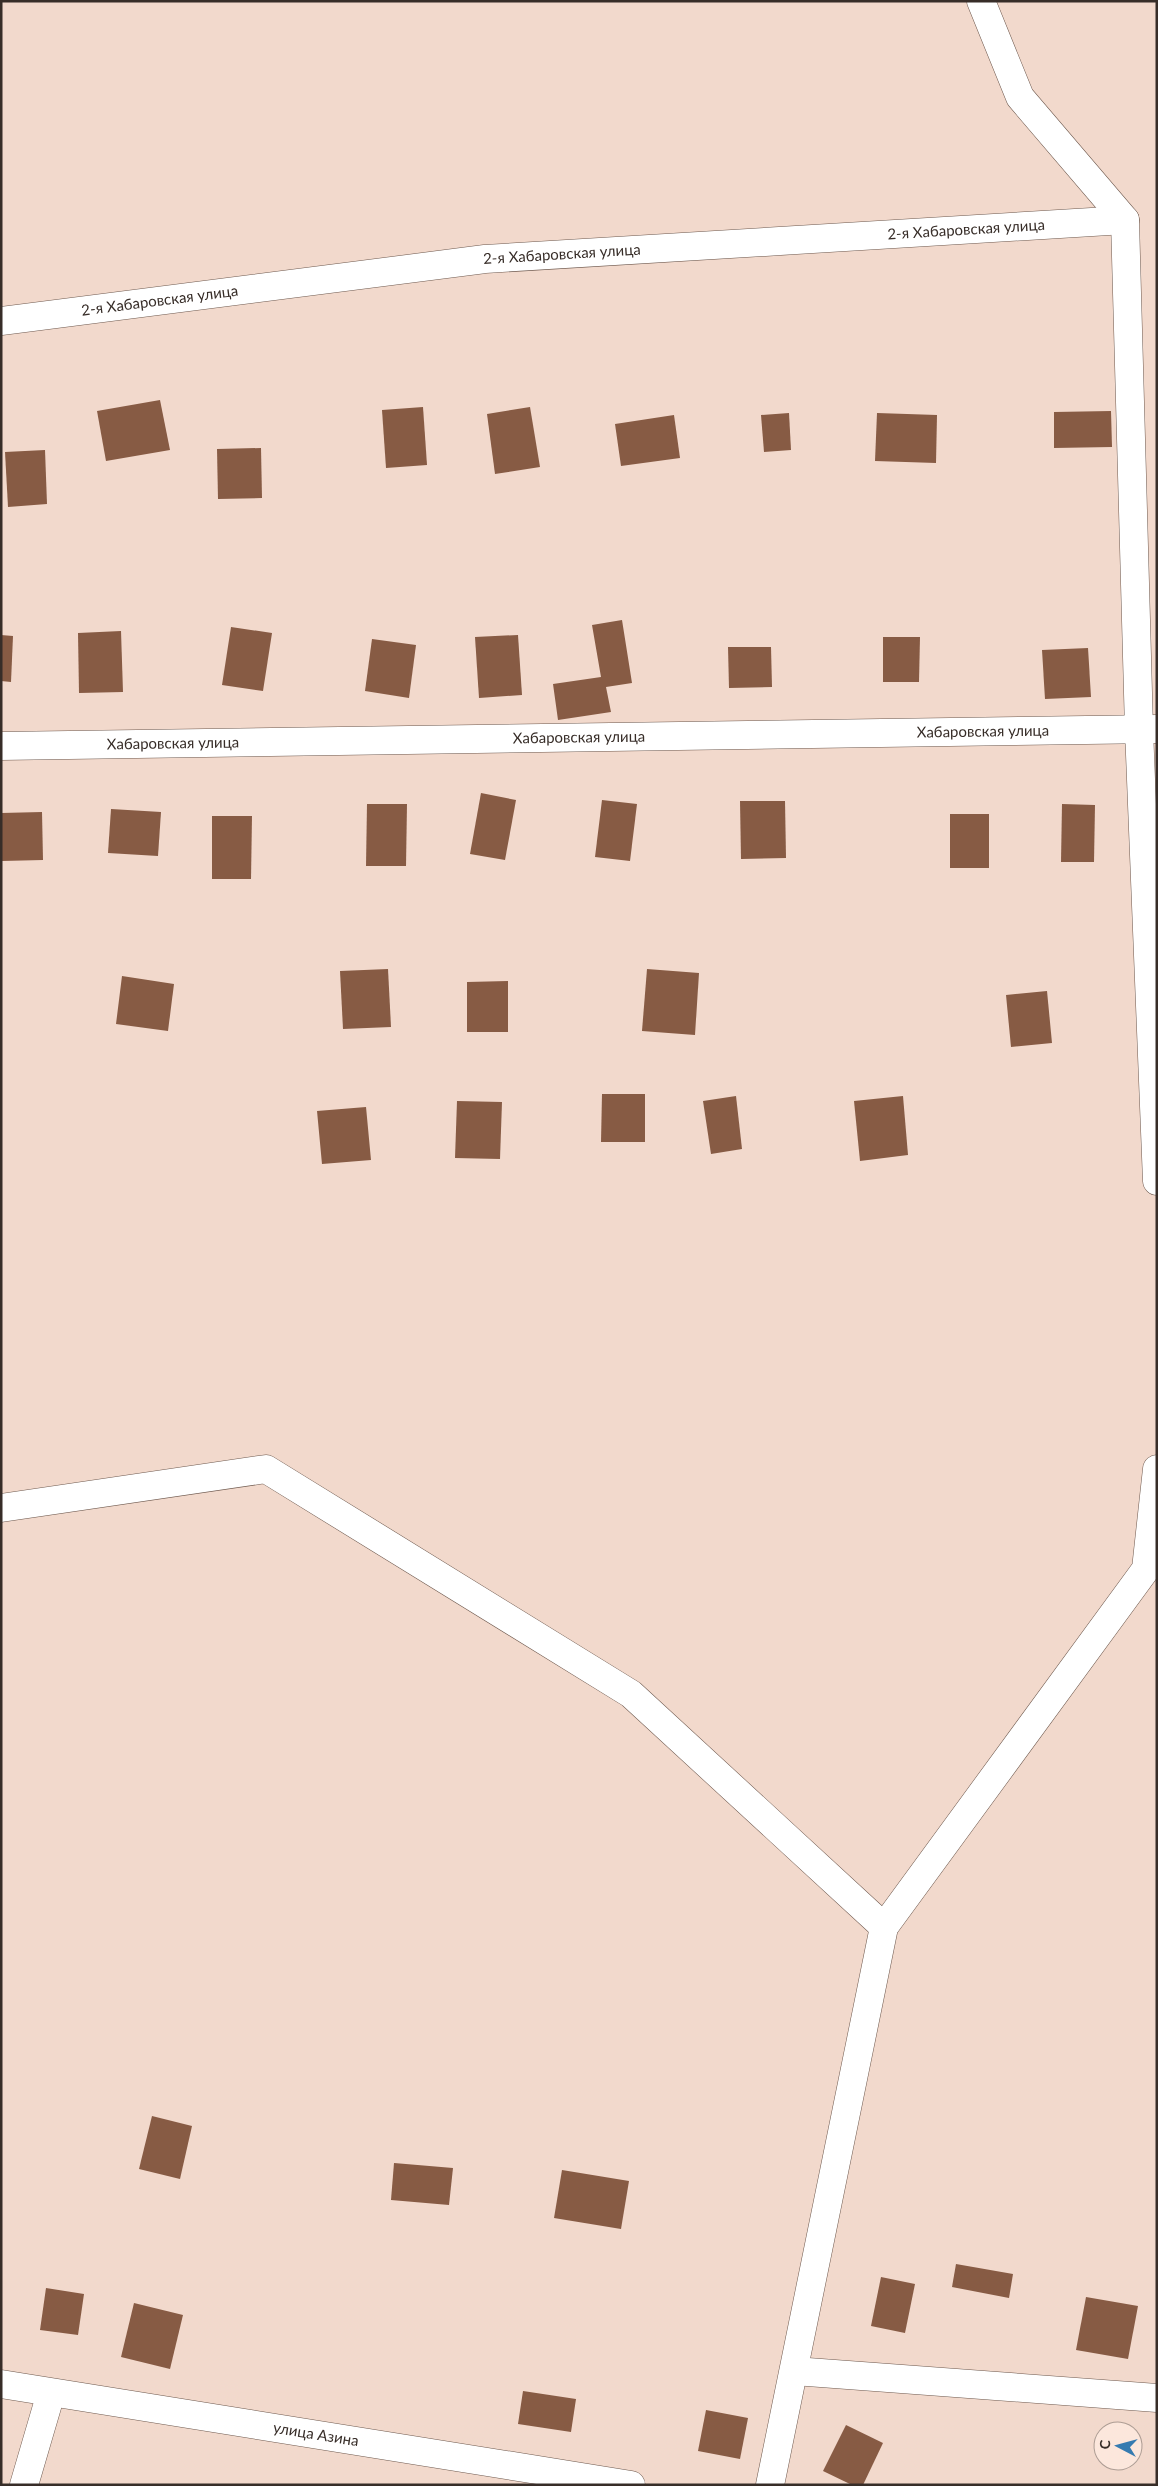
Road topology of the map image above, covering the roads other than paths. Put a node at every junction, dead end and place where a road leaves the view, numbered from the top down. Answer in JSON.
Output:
{"nodes":[{"id":1,"x":981,"y":1,"type":"edge"},
{"id":2,"x":1125,"y":220,"type":"junction"},
{"id":3,"x":1,"y":321,"type":"edge"},
{"id":4,"x":1148,"y":729,"type":"edge"},
{"id":5,"x":1,"y":746,"type":"edge"},
{"id":6,"x":1157,"y":1181,"type":"edge"},
{"id":7,"x":1157,"y":1469,"type":"edge"},
{"id":8,"x":1,"y":1508,"type":"edge"},
{"id":9,"x":884,"y":1927,"type":"junction"},
{"id":10,"x":794,"y":2371,"type":"junction"},
{"id":11,"x":1,"y":2384,"type":"edge"},
{"id":12,"x":50,"y":2393,"type":"junction"},
{"id":13,"x":1157,"y":2398,"type":"edge"},
{"id":14,"x":24,"y":2485,"type":"edge"},
{"id":15,"x":630,"y":2485,"type":"edge"},
{"id":16,"x":770,"y":2485,"type":"edge"}],
"edges":[{"from":1,"to":2,"type":"street"},
{"from":2,"to":3,"type":"street","name":"2-я Хабаровская улица"},
{"from":2,"to":4,"type":"street"},
{"from":4,"to":5,"type":"street","name":"Хабаровская улица"},
{"from":4,"to":6,"type":"street"},
{"from":7,"to":9,"type":"street"},
{"from":8,"to":9,"type":"street"},
{"from":9,"to":10,"type":"street"},
{"from":10,"to":13,"type":"street"},
{"from":10,"to":16,"type":"street"},
{"from":11,"to":12,"type":"street","name":"улица Азина"},
{"from":12,"to":14,"type":"street"},
{"from":12,"to":15,"type":"street","name":"улица Азина"}]}
